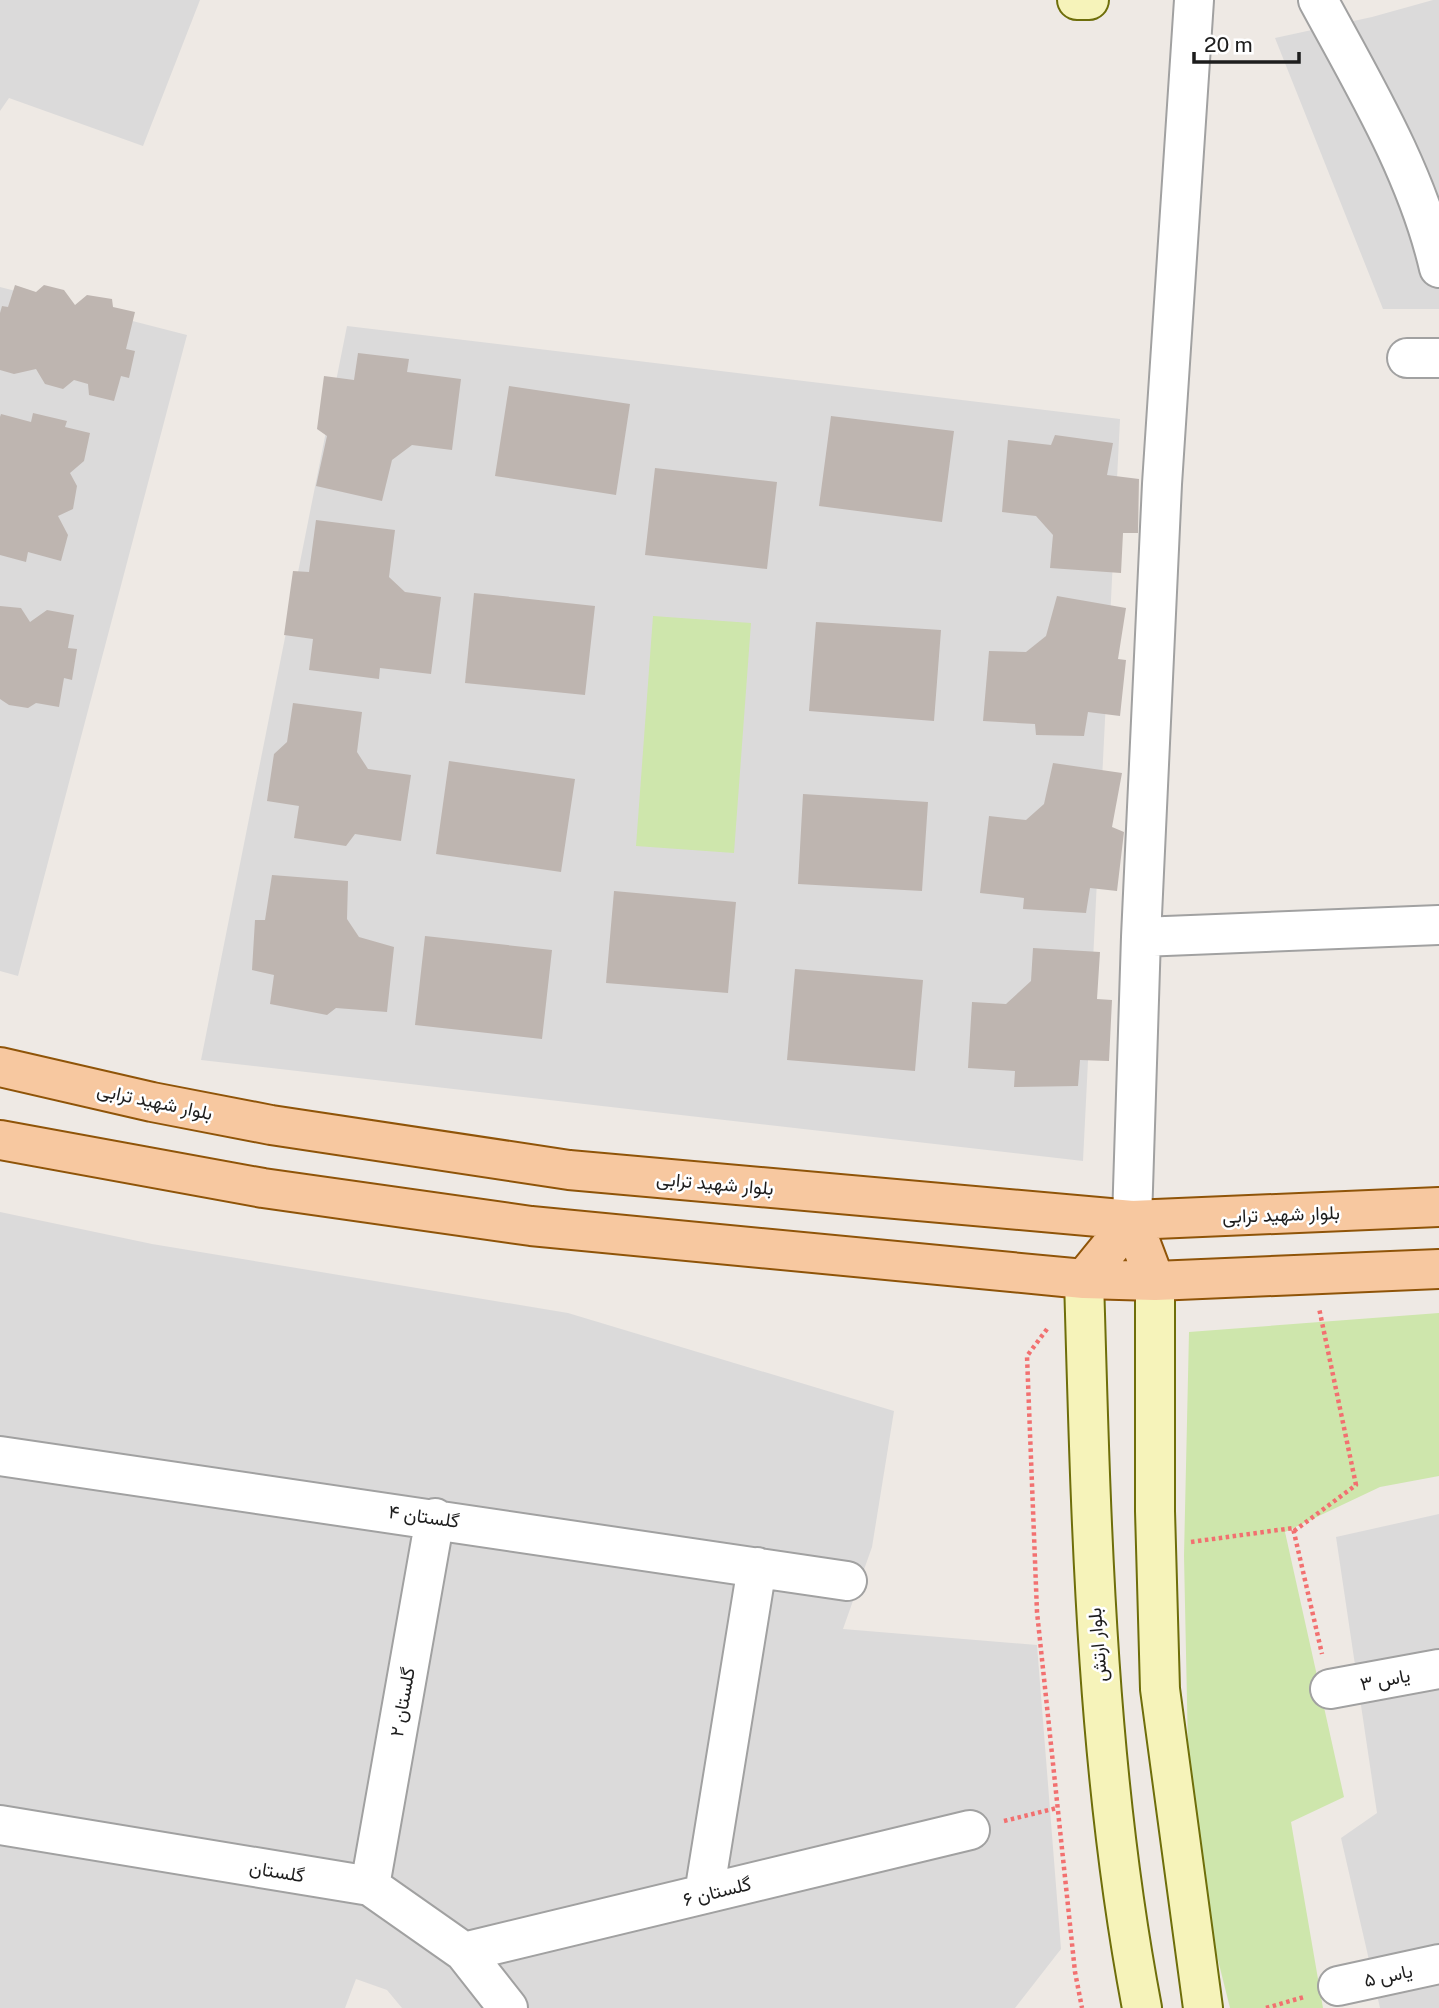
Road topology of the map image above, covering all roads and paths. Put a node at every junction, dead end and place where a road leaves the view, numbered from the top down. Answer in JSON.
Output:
{"nodes":[{"id":1,"x":1076,"y":0,"type":"edge"},
{"id":2,"x":1088,"y":0,"type":"edge"},
{"id":3,"x":1194,"y":0,"type":"edge"},
{"id":4,"x":1318,"y":0,"type":"edge"},
{"id":5,"x":1439,"y":268,"type":"edge"},
{"id":6,"x":1439,"y":925,"type":"edge"},
{"id":7,"x":1141,"y":937,"type":"junction"},
{"id":8,"x":0,"y":1067,"type":"edge"},
{"id":9,"x":0,"y":1140,"type":"edge"},
{"id":10,"x":1439,"y":1208,"type":"edge"},
{"id":11,"x":1132,"y":1220,"type":"junction"},
{"id":12,"x":1439,"y":1269,"type":"edge"},
{"id":13,"x":1311,"y":1274,"type":"junction"},
{"id":14,"x":1084,"y":1279,"type":"junction"},
{"id":15,"x":1155,"y":1281,"type":"junction"},
{"id":16,"x":1051,"y":1323,"type":"dead end"},
{"id":17,"x":0,"y":1456,"type":"edge"},
{"id":18,"x":435,"y":1518,"type":"junction"},
{"id":19,"x":1294,"y":1531,"type":"junction"},
{"id":20,"x":1156,"y":1547,"type":"junction"},
{"id":21,"x":757,"y":1566,"type":"junction"},
{"id":22,"x":848,"y":1581,"type":"dead end"},
{"id":23,"x":1439,"y":1669,"type":"edge"},
{"id":24,"x":1330,"y":1689,"type":"joint"},
{"id":25,"x":1058,"y":1808,"type":"junction"},
{"id":26,"x":0,"y":1825,"type":"edge"},
{"id":27,"x":970,"y":1830,"type":"joint"},
{"id":28,"x":370,"y":1886,"type":"junction"},
{"id":29,"x":704,"y":1894,"type":"junction"},
{"id":30,"x":464,"y":1952,"type":"junction"},
{"id":31,"x":1439,"y":1964,"type":"edge"},
{"id":32,"x":1338,"y":1986,"type":"dead end"},
{"id":33,"x":508,"y":2008,"type":"edge"},
{"id":34,"x":1082,"y":2008,"type":"edge"},
{"id":35,"x":1142,"y":2008,"type":"edge"},
{"id":36,"x":1203,"y":2008,"type":"edge"}],
"edges":[{"from":1,"to":2,"type":"main road"},
{"from":3,"to":7,"type":"street"},
{"from":4,"to":5,"type":"street"},
{"from":6,"to":7,"type":"street"},
{"from":7,"to":11,"type":"street"},
{"from":8,"to":11,"type":"main road","name":"بلوار شهید ترابی"},
{"from":9,"to":14,"type":"main road"},
{"from":10,"to":11,"type":"main road","name":"بلوار شهید ترابی"},
{"from":11,"to":14,"type":"main road"},
{"from":11,"to":15,"type":"main road"},
{"from":12,"to":13,"type":"main road"},
{"from":13,"to":15,"type":"main road"},
{"from":13,"to":19,"type":"path"},
{"from":14,"to":15,"type":"main road"},
{"from":14,"to":35,"type":"main road","name":"بلوار ارتش"},
{"from":15,"to":20,"type":"main road"},
{"from":16,"to":25,"type":"path"},
{"from":17,"to":18,"type":"street","name":"گلستان ۴"},
{"from":18,"to":21,"type":"street","name":"گلستان ۴"},
{"from":18,"to":28,"type":"street","name":"گلستان ۲"},
{"from":19,"to":20,"type":"path"},
{"from":19,"to":24,"type":"path"},
{"from":20,"to":36,"type":"main road"},
{"from":21,"to":22,"type":"street","name":"گلستان ۴"},
{"from":21,"to":29,"type":"street"},
{"from":23,"to":24,"type":"street","name":"یاس ۳"},
{"from":25,"to":27,"type":"path"},
{"from":25,"to":34,"type":"path"},
{"from":26,"to":28,"type":"street","name":"گلستان"},
{"from":27,"to":29,"type":"street","name":"گلستان ۶"},
{"from":28,"to":30,"type":"street","name":"گلستان"},
{"from":29,"to":30,"type":"street","name":"گلستان ۶"},
{"from":30,"to":33,"type":"street","name":"گلستان"},
{"from":31,"to":32,"type":"street","name":"یاس ۵"}]}
